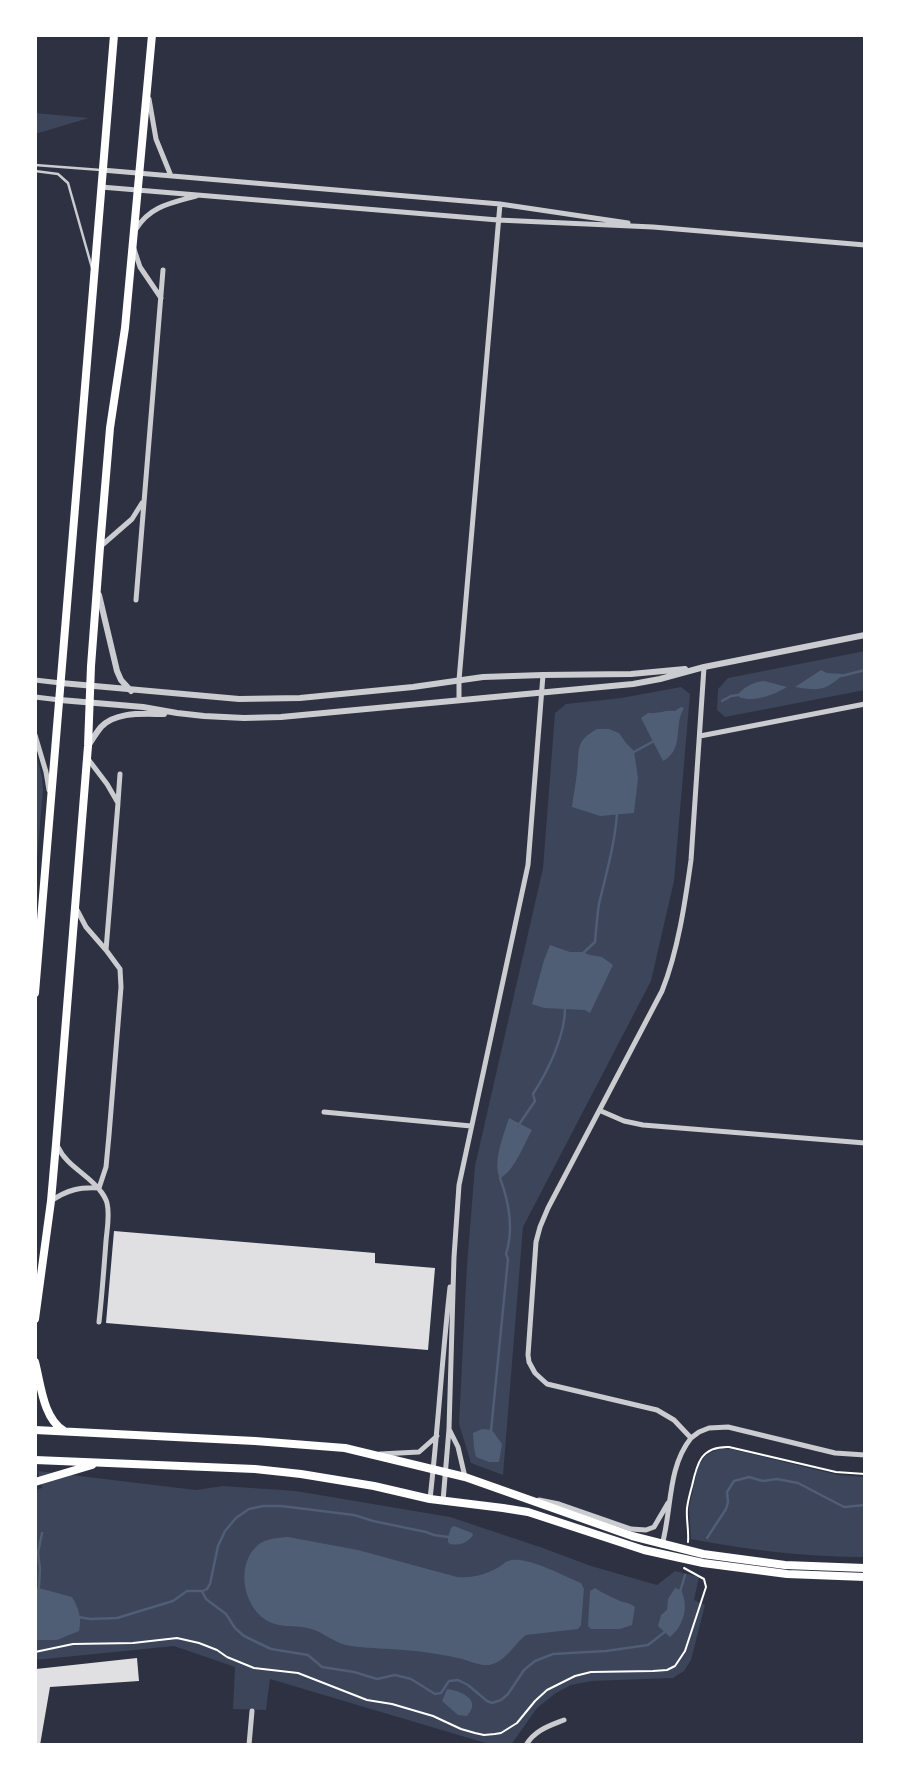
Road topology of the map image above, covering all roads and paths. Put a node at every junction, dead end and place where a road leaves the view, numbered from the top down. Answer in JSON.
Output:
{"nodes":[{"id":1,"x":114,"y":35,"type":"edge"},
{"id":2,"x":152,"y":35,"type":"edge"},
{"id":3,"x":147,"y":89,"type":"junction"},
{"id":4,"x":35,"y":165,"type":"edge"},
{"id":5,"x":102,"y":170,"type":"junction"},
{"id":6,"x":35,"y":172,"type":"edge"},
{"id":7,"x":139,"y":174,"type":"junction"},
{"id":8,"x":171,"y":177,"type":"junction"},
{"id":9,"x":101,"y":187,"type":"junction"},
{"id":10,"x":138,"y":190,"type":"junction"},
{"id":11,"x":199,"y":195,"type":"junction"},
{"id":12,"x":500,"y":204,"type":"junction"},
{"id":13,"x":498,"y":220,"type":"junction"},
{"id":14,"x":653,"y":227,"type":"junction"},
{"id":15,"x":134,"y":231,"type":"junction"},
{"id":16,"x":865,"y":245,"type":"edge"},
{"id":17,"x":133,"y":246,"type":"junction"},
{"id":18,"x":163,"y":270,"type":"dead end"},
{"id":19,"x":94,"y":274,"type":"junction"},
{"id":20,"x":161,"y":298,"type":"junction"},
{"id":21,"x":144,"y":497,"type":"junction"},
{"id":22,"x":100,"y":547,"type":"junction"},
{"id":23,"x":97,"y":586,"type":"junction"},
{"id":24,"x":136,"y":600,"type":"dead end"},
{"id":25,"x":865,"y":635,"type":"edge"},
{"id":26,"x":704,"y":667,"type":"junction"},
{"id":27,"x":543,"y":675,"type":"junction"},
{"id":28,"x":35,"y":680,"type":"edge"},
{"id":29,"x":459,"y":680,"type":"junction"},
{"id":30,"x":61,"y":683,"type":"junction"},
{"id":31,"x":90,"y":687,"type":"junction"},
{"id":32,"x":131,"y":691,"type":"junction"},
{"id":33,"x":542,"y":693,"type":"junction"},
{"id":34,"x":35,"y":697,"type":"edge"},
{"id":35,"x":300,"y":698,"type":"junction"},
{"id":36,"x":459,"y":699,"type":"junction"},
{"id":37,"x":60,"y":700,"type":"junction"},
{"id":38,"x":91,"y":703,"type":"junction"},
{"id":39,"x":865,"y":704,"type":"edge"},
{"id":40,"x":177,"y":713,"type":"junction"},
{"id":41,"x":303,"y":715,"type":"junction"},
{"id":42,"x":35,"y":734,"type":"edge"},
{"id":43,"x":700,"y":736,"type":"junction"},
{"id":44,"x":88,"y":746,"type":"junction"},
{"id":45,"x":87,"y":758,"type":"junction"},
{"id":46,"x":120,"y":774,"type":"dead end"},
{"id":47,"x":51,"y":800,"type":"junction"},
{"id":48,"x":118,"y":803,"type":"junction"},
{"id":49,"x":75,"y":905,"type":"junction"},
{"id":50,"x":106,"y":950,"type":"junction"},
{"id":51,"x":35,"y":993,"type":"edge"},
{"id":52,"x":601,"y":1111,"type":"junction"},
{"id":53,"x":324,"y":1112,"type":"dead end"},
{"id":54,"x":471,"y":1126,"type":"junction"},
{"id":55,"x":865,"y":1143,"type":"edge"},
{"id":56,"x":56,"y":1144,"type":"junction"},
{"id":57,"x":99,"y":1188,"type":"junction"},
{"id":58,"x":51,"y":1201,"type":"junction"},
{"id":59,"x":454,"y":1256,"type":"junction"},
{"id":60,"x":35,"y":1319,"type":"edge"},
{"id":61,"x":99,"y":1322,"type":"dead end"},
{"id":62,"x":35,"y":1362,"type":"edge"},
{"id":63,"x":449,"y":1429,"type":"junction"},
{"id":64,"x":35,"y":1430,"type":"edge"},
{"id":65,"x":64,"y":1431,"type":"junction"},
{"id":66,"x":437,"y":1435,"type":"junction"},
{"id":67,"x":691,"y":1438,"type":"junction"},
{"id":68,"x":373,"y":1454,"type":"junction"},
{"id":69,"x":865,"y":1455,"type":"edge"},
{"id":70,"x":35,"y":1460,"type":"edge"},
{"id":71,"x":98,"y":1462,"type":"junction"},
{"id":72,"x":434,"y":1469,"type":"junction"},
{"id":73,"x":446,"y":1471,"type":"junction"},
{"id":74,"x":865,"y":1474,"type":"edge"},
{"id":75,"x":465,"y":1476,"type":"junction"},
{"id":76,"x":35,"y":1482,"type":"edge"},
{"id":77,"x":430,"y":1499,"type":"junction"},
{"id":78,"x":527,"y":1499,"type":"junction"},
{"id":79,"x":443,"y":1501,"type":"junction"},
{"id":80,"x":668,"y":1503,"type":"junction"},
{"id":81,"x":663,"y":1544,"type":"junction"},
{"id":82,"x":686,"y":1550,"type":"junction"},
{"id":83,"x":655,"y":1552,"type":"junction"},
{"id":84,"x":681,"y":1567,"type":"dead end"},
{"id":85,"x":865,"y":1568,"type":"edge"},
{"id":86,"x":865,"y":1577,"type":"edge"},
{"id":87,"x":35,"y":1652,"type":"edge"},
{"id":88,"x":252,"y":1711,"type":"dead end"},
{"id":89,"x":564,"y":1720,"type":"dead end"},
{"id":90,"x":249,"y":1745,"type":"edge"},
{"id":91,"x":526,"y":1745,"type":"edge"}],
"edges":[{"from":1,"to":5,"type":"main road"},
{"from":2,"to":3,"type":"main road"},
{"from":3,"to":7,"type":"main road"},
{"from":3,"to":8,"type":"street"},
{"from":4,"to":5,"type":"lane"},
{"from":5,"to":7,"type":"street"},
{"from":5,"to":9,"type":"main road"},
{"from":6,"to":19,"type":"lane"},
{"from":7,"to":8,"type":"street"},
{"from":7,"to":10,"type":"main road"},
{"from":8,"to":12,"type":"street"},
{"from":9,"to":10,"type":"street"},
{"from":9,"to":19,"type":"main road"},
{"from":10,"to":11,"type":"street"},
{"from":10,"to":15,"type":"main road"},
{"from":11,"to":13,"type":"street"},
{"from":11,"to":15,"type":"street"},
{"from":12,"to":13,"type":"street"},
{"from":12,"to":14,"type":"street"},
{"from":13,"to":14,"type":"street"},
{"from":13,"to":29,"type":"street"},
{"from":14,"to":16,"type":"street"},
{"from":15,"to":17,"type":"main road"},
{"from":17,"to":20,"type":"street"},
{"from":17,"to":22,"type":"main road"},
{"from":18,"to":20,"type":"street"},
{"from":19,"to":30,"type":"main road"},
{"from":20,"to":21,"type":"street"},
{"from":21,"to":22,"type":"street"},
{"from":21,"to":24,"type":"street"},
{"from":22,"to":23,"type":"main road"},
{"from":23,"to":31,"type":"main road"},
{"from":23,"to":32,"type":"street"},
{"from":25,"to":26,"type":"street"},
{"from":26,"to":27,"type":"street"},
{"from":26,"to":33,"type":"street"},
{"from":26,"to":43,"type":"street"},
{"from":27,"to":29,"type":"street"},
{"from":27,"to":33,"type":"street"},
{"from":28,"to":30,"type":"street"},
{"from":29,"to":35,"type":"street"},
{"from":29,"to":36,"type":"street"},
{"from":30,"to":31,"type":"street"},
{"from":30,"to":37,"type":"main road"},
{"from":31,"to":32,"type":"street"},
{"from":31,"to":38,"type":"main road"},
{"from":32,"to":35,"type":"street"},
{"from":33,"to":36,"type":"street"},
{"from":33,"to":54,"type":"street"},
{"from":34,"to":37,"type":"street"},
{"from":35,"to":41,"type":"street"},
{"from":36,"to":41,"type":"street"},
{"from":37,"to":38,"type":"street"},
{"from":37,"to":47,"type":"main road"},
{"from":38,"to":40,"type":"street"},
{"from":38,"to":44,"type":"main road"},
{"from":39,"to":43,"type":"street"},
{"from":40,"to":41,"type":"street"},
{"from":40,"to":44,"type":"street"},
{"from":42,"to":47,"type":"street"},
{"from":43,"to":52,"type":"street"},
{"from":44,"to":45,"type":"main road"},
{"from":45,"to":48,"type":"street"},
{"from":45,"to":49,"type":"main road"},
{"from":46,"to":48,"type":"street"},
{"from":47,"to":51,"type":"main road"},
{"from":48,"to":50,"type":"street"},
{"from":49,"to":50,"type":"street"},
{"from":49,"to":56,"type":"main road"},
{"from":50,"to":57,"type":"street"},
{"from":52,"to":55,"type":"street"},
{"from":52,"to":67,"type":"street"},
{"from":53,"to":54,"type":"street"},
{"from":54,"to":59,"type":"street"},
{"from":56,"to":57,"type":"street"},
{"from":56,"to":58,"type":"main road"},
{"from":57,"to":58,"type":"street"},
{"from":57,"to":61,"type":"street"},
{"from":58,"to":60,"type":"main road"},
{"from":59,"to":63,"type":"street"},
{"from":59,"to":66,"type":"street"},
{"from":62,"to":65,"type":"main road"},
{"from":63,"to":73,"type":"street"},
{"from":63,"to":75,"type":"street"},
{"from":64,"to":65,"type":"main road"},
{"from":65,"to":68,"type":"main road"},
{"from":66,"to":68,"type":"street"},
{"from":66,"to":72,"type":"street"},
{"from":67,"to":69,"type":"street"},
{"from":67,"to":80,"type":"street"},
{"from":68,"to":72,"type":"main road"},
{"from":70,"to":71,"type":"main road"},
{"from":71,"to":76,"type":"main road"},
{"from":71,"to":77,"type":"main road"},
{"from":72,"to":73,"type":"main road"},
{"from":72,"to":77,"type":"street"},
{"from":73,"to":75,"type":"main road"},
{"from":73,"to":79,"type":"street"},
{"from":74,"to":82,"type":"path"},
{"from":75,"to":78,"type":"main road"},
{"from":77,"to":79,"type":"main road"},
{"from":78,"to":80,"type":"street"},
{"from":78,"to":81,"type":"main road"},
{"from":79,"to":83,"type":"main road"},
{"from":80,"to":81,"type":"street"},
{"from":81,"to":82,"type":"main road"},
{"from":81,"to":83,"type":"street"},
{"from":82,"to":85,"type":"main road"},
{"from":83,"to":86,"type":"main road"},
{"from":84,"to":87,"type":"path"},
{"from":88,"to":90,"type":"street"},
{"from":89,"to":91,"type":"street"}]}
